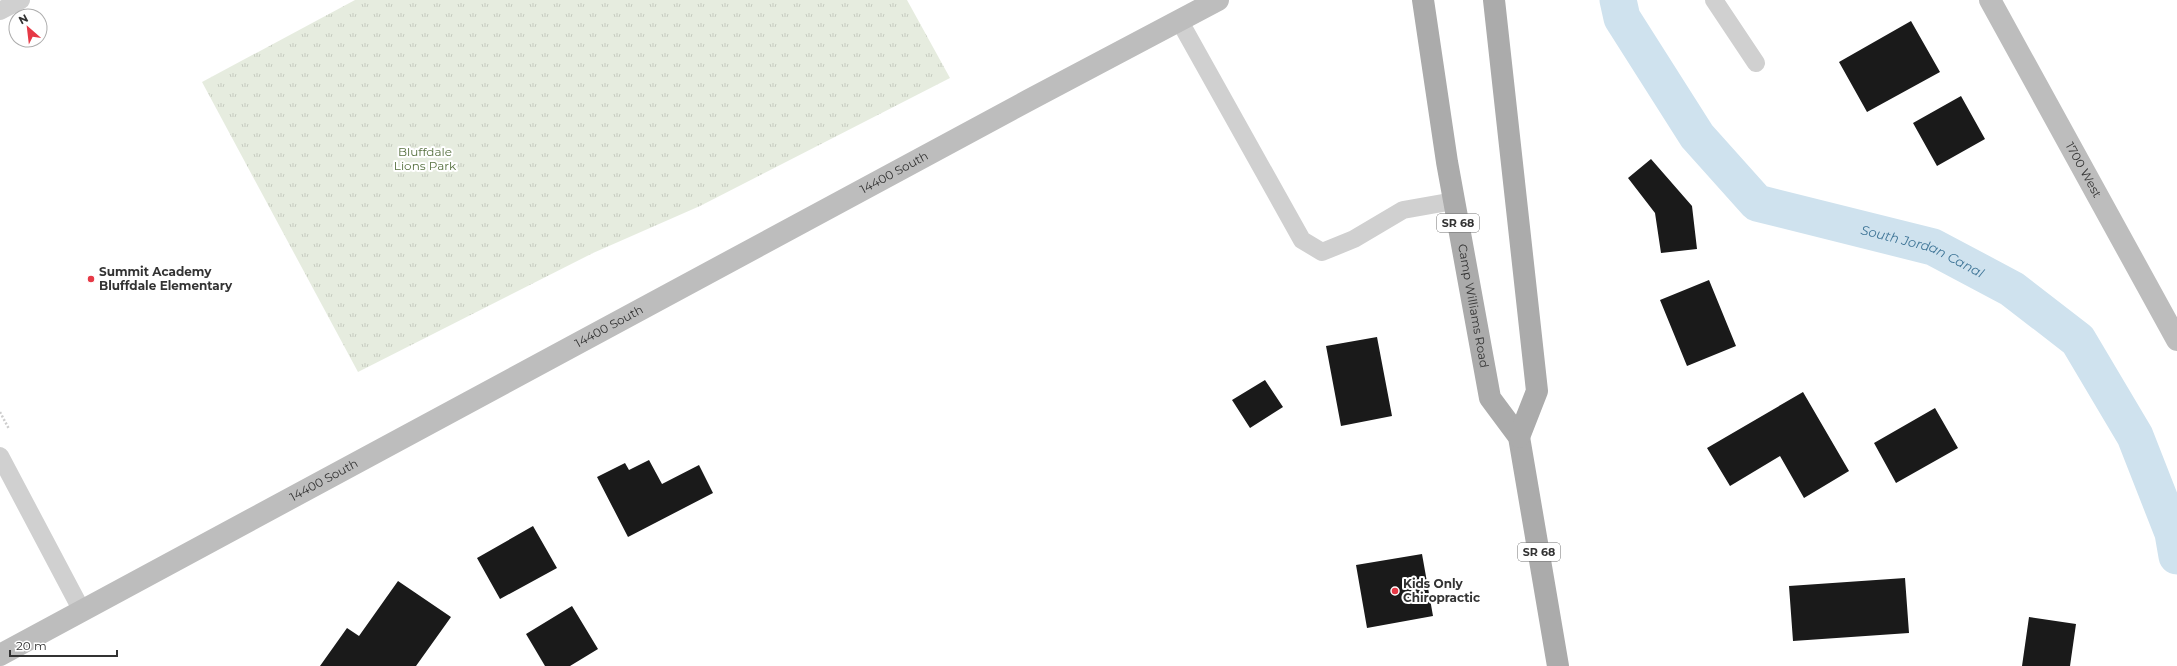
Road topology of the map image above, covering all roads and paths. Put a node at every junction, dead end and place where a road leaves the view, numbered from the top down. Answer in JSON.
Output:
{"nodes":[{"id":1,"x":20,"y":0,"type":"edge"},
{"id":2,"x":1218,"y":0,"type":"edge"},
{"id":3,"x":1423,"y":0,"type":"edge"},
{"id":4,"x":1494,"y":0,"type":"edge"},
{"id":5,"x":1714,"y":0,"type":"edge"},
{"id":6,"x":1990,"y":0,"type":"edge"},
{"id":7,"x":0,"y":11,"type":"edge"},
{"id":8,"x":1180,"y":20,"type":"junction"},
{"id":9,"x":1756,"y":63,"type":"dead end"},
{"id":10,"x":1454,"y":201,"type":"junction"},
{"id":11,"x":2177,"y":340,"type":"edge"},
{"id":12,"x":1519,"y":437,"type":"junction"},
{"id":13,"x":0,"y":456,"type":"edge"},
{"id":14,"x":82,"y":611,"type":"junction"},
{"id":15,"x":0,"y":655,"type":"edge"},
{"id":16,"x":1558,"y":666,"type":"edge"}],
"edges":[{"from":1,"to":7,"type":"lane"},
{"from":2,"to":8,"type":"main road","name":"14400 South"},
{"from":3,"to":10,"type":"main road","name":"Camp Williams Road","number":"SR 68"},
{"from":4,"to":12,"type":"main road"},
{"from":5,"to":9,"type":"lane"},
{"from":6,"to":11,"type":"main road","name":"1700 West"},
{"from":8,"to":10,"type":"lane"},
{"from":8,"to":14,"type":"main road","name":"14400 South"},
{"from":10,"to":12,"type":"main road","name":"Camp Williams Road","number":"SR 68"},
{"from":12,"to":16,"type":"main road","name":"Camp Williams Road","number":"SR 68"},
{"from":13,"to":14,"type":"lane"},
{"from":14,"to":15,"type":"main road","name":"14400 South"}]}
